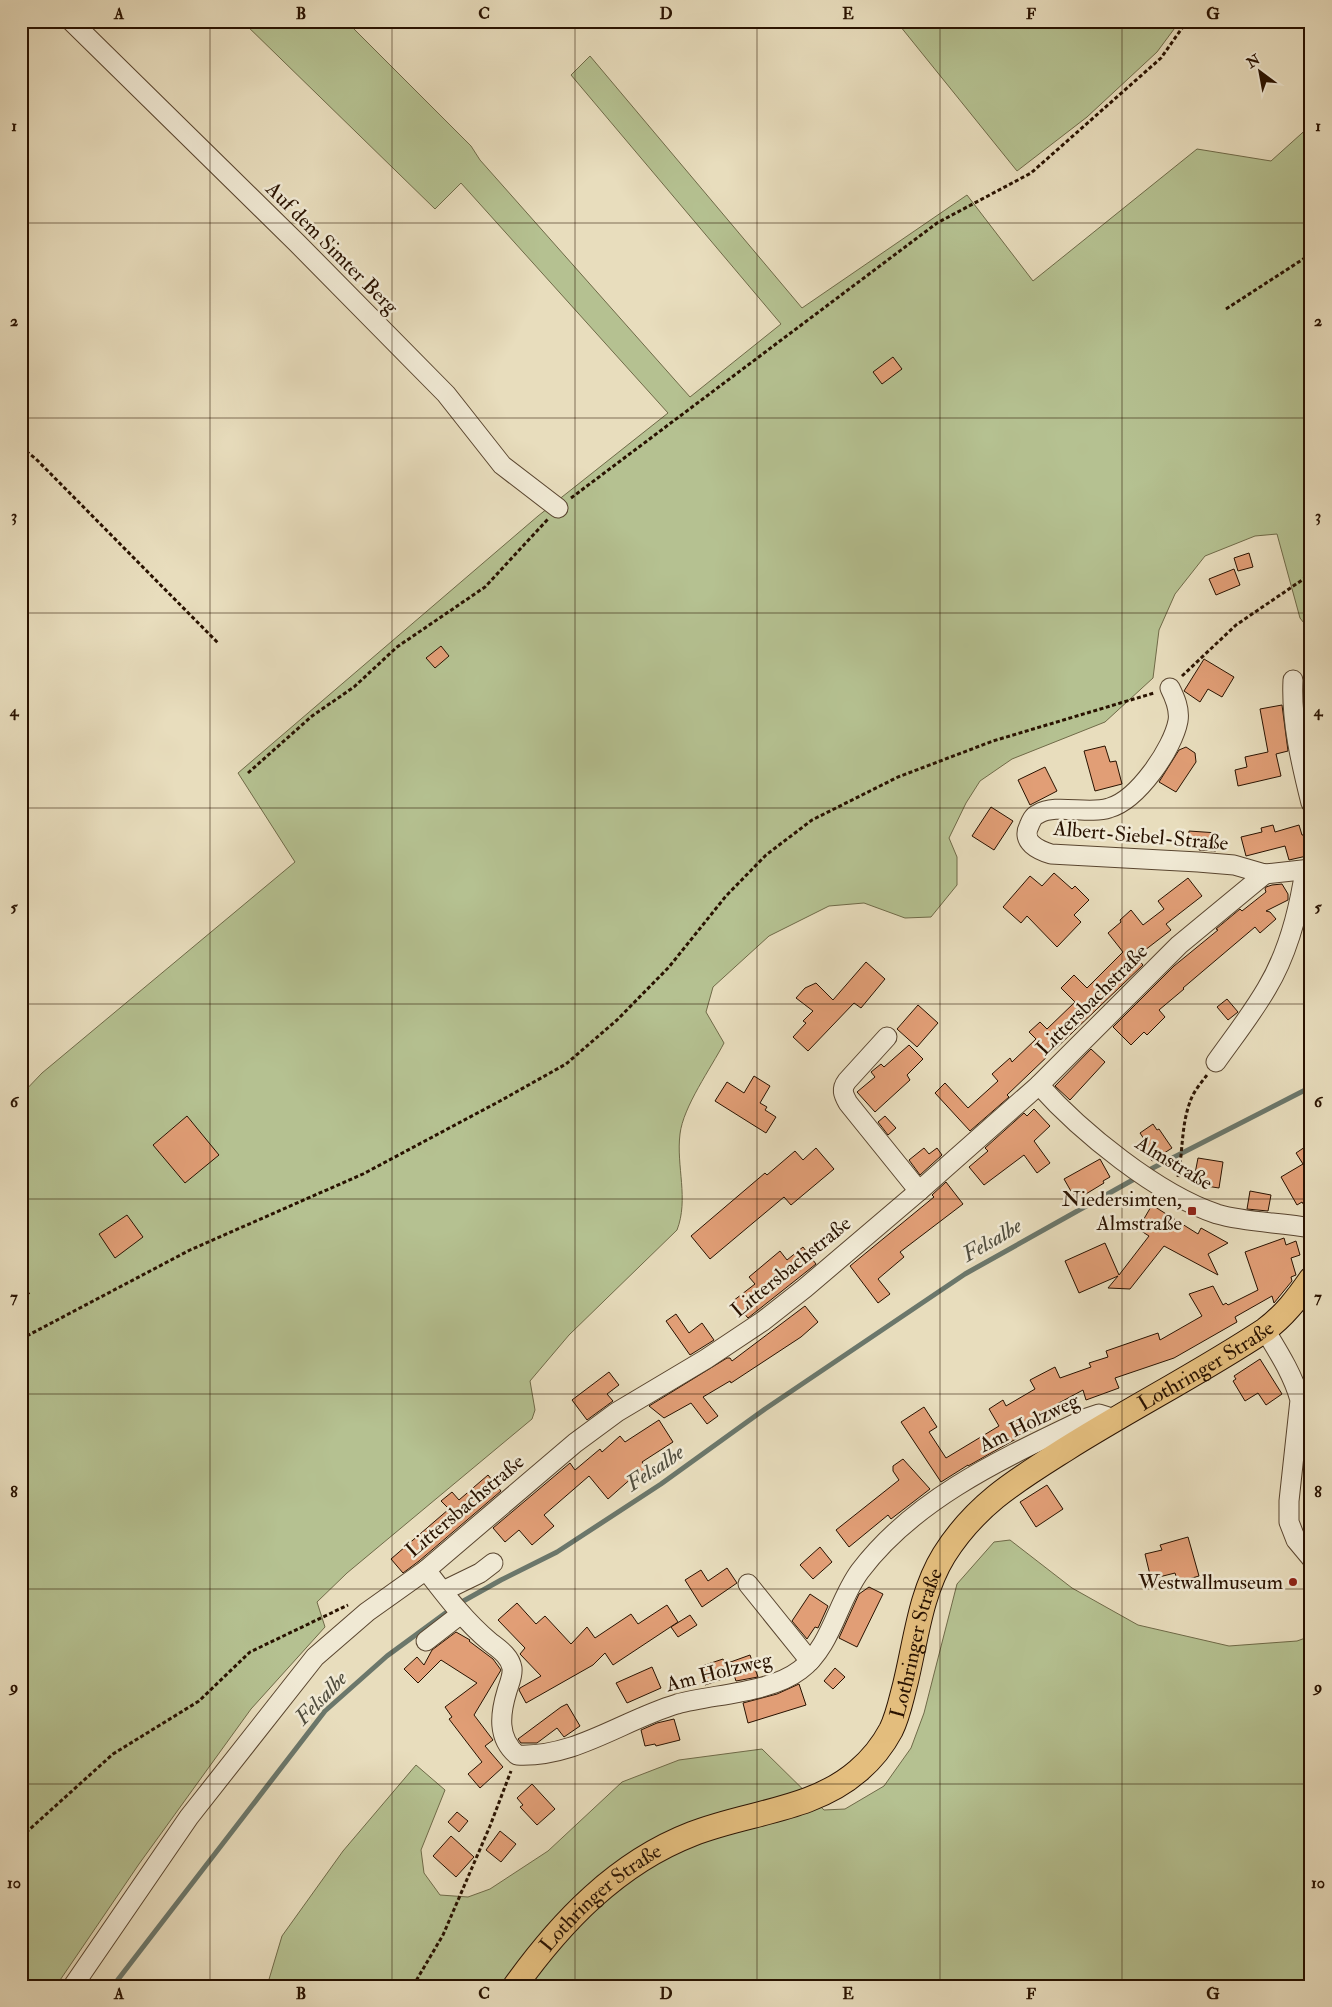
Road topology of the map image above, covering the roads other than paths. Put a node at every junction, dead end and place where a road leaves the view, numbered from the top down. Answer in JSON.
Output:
{"nodes":[{"id":1,"x":71,"y":21,"type":"edge"},
{"id":2,"x":558,"y":508,"type":"road end"},
{"id":3,"x":1293,"y":680,"type":"dead end"},
{"id":4,"x":1170,"y":688,"type":"road end"},
{"id":5,"x":1311,"y":803,"type":"edge"},
{"id":6,"x":1308,"y":870,"type":"edge"},
{"id":7,"x":1265,"y":874,"type":"junction"},
{"id":8,"x":887,"y":1037,"type":"dead end"},
{"id":9,"x":1216,"y":1062,"type":"road end"},
{"id":10,"x":1039,"y":1085,"type":"junction"},
{"id":11,"x":919,"y":1191,"type":"junction"},
{"id":12,"x":1311,"y":1228,"type":"edge"},
{"id":13,"x":1311,"y":1279,"type":"edge"},
{"id":14,"x":1265,"y":1330,"type":"junction"},
{"id":15,"x":1114,"y":1419,"type":"junction"},
{"id":16,"x":1311,"y":1558,"type":"edge"},
{"id":17,"x":494,"y":1563,"type":"dead end"},
{"id":18,"x":426,"y":1570,"type":"junction"},
{"id":19,"x":748,"y":1584,"type":"dead end"},
{"id":20,"x":445,"y":1594,"type":"junction"},
{"id":21,"x":460,"y":1613,"type":"junction"},
{"id":22,"x":426,"y":1641,"type":"dead end"},
{"id":23,"x":810,"y":1661,"type":"junction"},
{"id":24,"x":73,"y":1986,"type":"edge"},
{"id":25,"x":515,"y":1986,"type":"edge"}],
"edges":[{"from":1,"to":2,"type":"street","name":"Auf dem Simter Berg"},
{"from":3,"to":5,"type":"street"},
{"from":4,"to":7,"type":"street","name":"Albert-Siebel-Straße"},
{"from":6,"to":7,"type":"street"},
{"from":6,"to":9,"type":"street"},
{"from":7,"to":10,"type":"street","name":"Littersbachstraße"},
{"from":8,"to":11,"type":"street"},
{"from":10,"to":11,"type":"street","name":"Littersbachstraße"},
{"from":10,"to":12,"type":"street","name":"Almstraße"},
{"from":11,"to":18,"type":"street","name":"Littersbachstraße"},
{"from":13,"to":14,"type":"main road","name":"Lothringer Straße"},
{"from":14,"to":15,"type":"main road","name":"Lothringer Straße"},
{"from":14,"to":16,"type":"street"},
{"from":15,"to":23,"type":"street","name":"Am Holzweg"},
{"from":15,"to":25,"type":"main road","name":"Lothringer Straße"},
{"from":17,"to":20,"type":"street"},
{"from":18,"to":20,"type":"street"},
{"from":18,"to":24,"type":"street","name":"Littersbachstraße"},
{"from":19,"to":23,"type":"street"},
{"from":20,"to":21,"type":"street"},
{"from":21,"to":22,"type":"street"},
{"from":21,"to":23,"type":"street","name":"Am Holzweg"}]}
